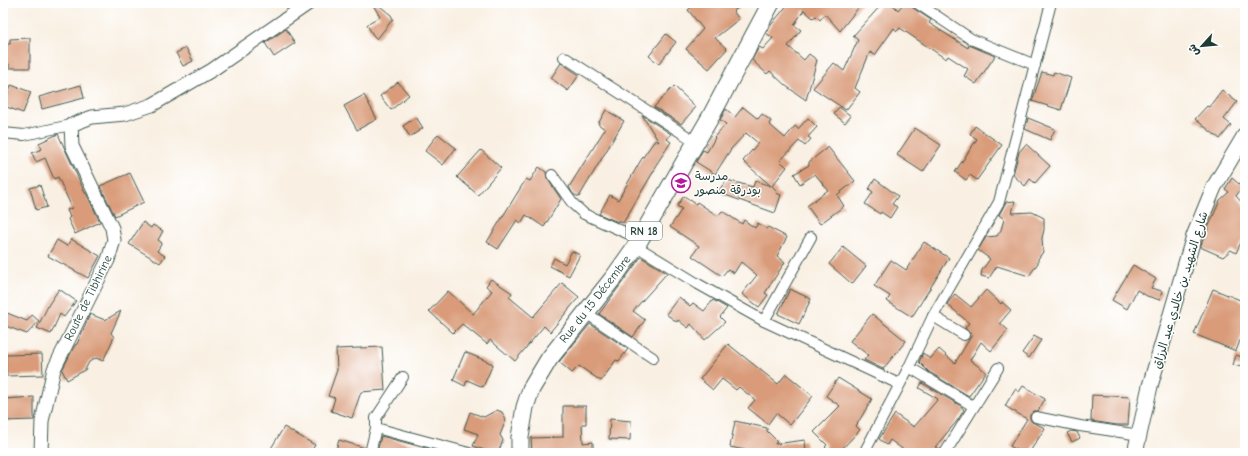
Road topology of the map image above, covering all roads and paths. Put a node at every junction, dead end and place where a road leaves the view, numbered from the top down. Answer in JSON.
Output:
{"nodes":[{"id":1,"x":309,"y":3,"type":"edge"},
{"id":2,"x":771,"y":3,"type":"edge"},
{"id":3,"x":917,"y":3,"type":"edge"},
{"id":4,"x":1051,"y":3,"type":"edge"},
{"id":5,"x":564,"y":57,"type":"dead end"},
{"id":6,"x":1035,"y":65,"type":"junction"},
{"id":7,"x":71,"y":125,"type":"junction"},
{"id":8,"x":3,"y":133,"type":"edge"},
{"id":9,"x":1245,"y":135,"type":"edge"},
{"id":10,"x":696,"y":142,"type":"junction"},
{"id":11,"x":552,"y":175,"type":"dead end"},
{"id":12,"x":811,"y":237,"type":"dead end"},
{"id":13,"x":638,"y":242,"type":"junction"},
{"id":14,"x":586,"y":313,"type":"junction"},
{"id":15,"x":933,"y":316,"type":"junction"},
{"id":16,"x":764,"y":321,"type":"junction"},
{"id":17,"x":964,"y":335,"type":"dead end"},
{"id":18,"x":653,"y":358,"type":"dead end"},
{"id":19,"x":909,"y":367,"type":"junction"},
{"id":20,"x":998,"y":368,"type":"dead end"},
{"id":21,"x":403,"y":377,"type":"dead end"},
{"id":22,"x":899,"y":384,"type":"junction"},
{"id":23,"x":973,"y":406,"type":"junction"},
{"id":24,"x":1036,"y":417,"type":"dead end"},
{"id":25,"x":376,"y":428,"type":"junction"},
{"id":26,"x":1140,"y":435,"type":"junction"},
{"id":27,"x":41,"y":453,"type":"edge"},
{"id":28,"x":370,"y":453,"type":"edge"},
{"id":29,"x":469,"y":453,"type":"edge"},
{"id":30,"x":520,"y":453,"type":"edge"},
{"id":31,"x":864,"y":453,"type":"edge"},
{"id":32,"x":945,"y":453,"type":"edge"},
{"id":33,"x":1135,"y":453,"type":"edge"}],
"edges":[{"from":1,"to":7,"type":"street"},
{"from":2,"to":10,"type":"main road","name":"Rue du 15 Décembre","number":"RN 18"},
{"from":3,"to":6,"type":"street"},
{"from":4,"to":6,"type":"street"},
{"from":5,"to":10,"type":"street"},
{"from":6,"to":15,"type":"street"},
{"from":7,"to":8,"type":"street"},
{"from":7,"to":27,"type":"street","name":"Route de Tibhirine"},
{"from":9,"to":26,"type":"main road","name":"شارع الشهيد بن خالدي عبد الرزاق"},
{"from":10,"to":13,"type":"main road","name":"Rue du 15 Décembre","number":"RN 18"},
{"from":11,"to":13,"type":"street"},
{"from":12,"to":16,"type":"street"},
{"from":13,"to":14,"type":"main road","name":"Rue du 15 Décembre","number":"RN 18"},
{"from":13,"to":16,"type":"street"},
{"from":14,"to":18,"type":"street"},
{"from":14,"to":30,"type":"main road","name":"Rue du 15 Décembre","number":"RN 18"},
{"from":15,"to":17,"type":"street"},
{"from":15,"to":19,"type":"street"},
{"from":16,"to":22,"type":"street"},
{"from":19,"to":22,"type":"street"},
{"from":19,"to":23,"type":"street"},
{"from":20,"to":23,"type":"street"},
{"from":21,"to":25,"type":"street"},
{"from":22,"to":31,"type":"street"},
{"from":23,"to":32,"type":"street"},
{"from":24,"to":26,"type":"street"},
{"from":25,"to":28,"type":"street"},
{"from":25,"to":29,"type":"street"},
{"from":26,"to":33,"type":"main road","name":"شارع الشهيد بن خالدي عبد الرزاق"}]}
